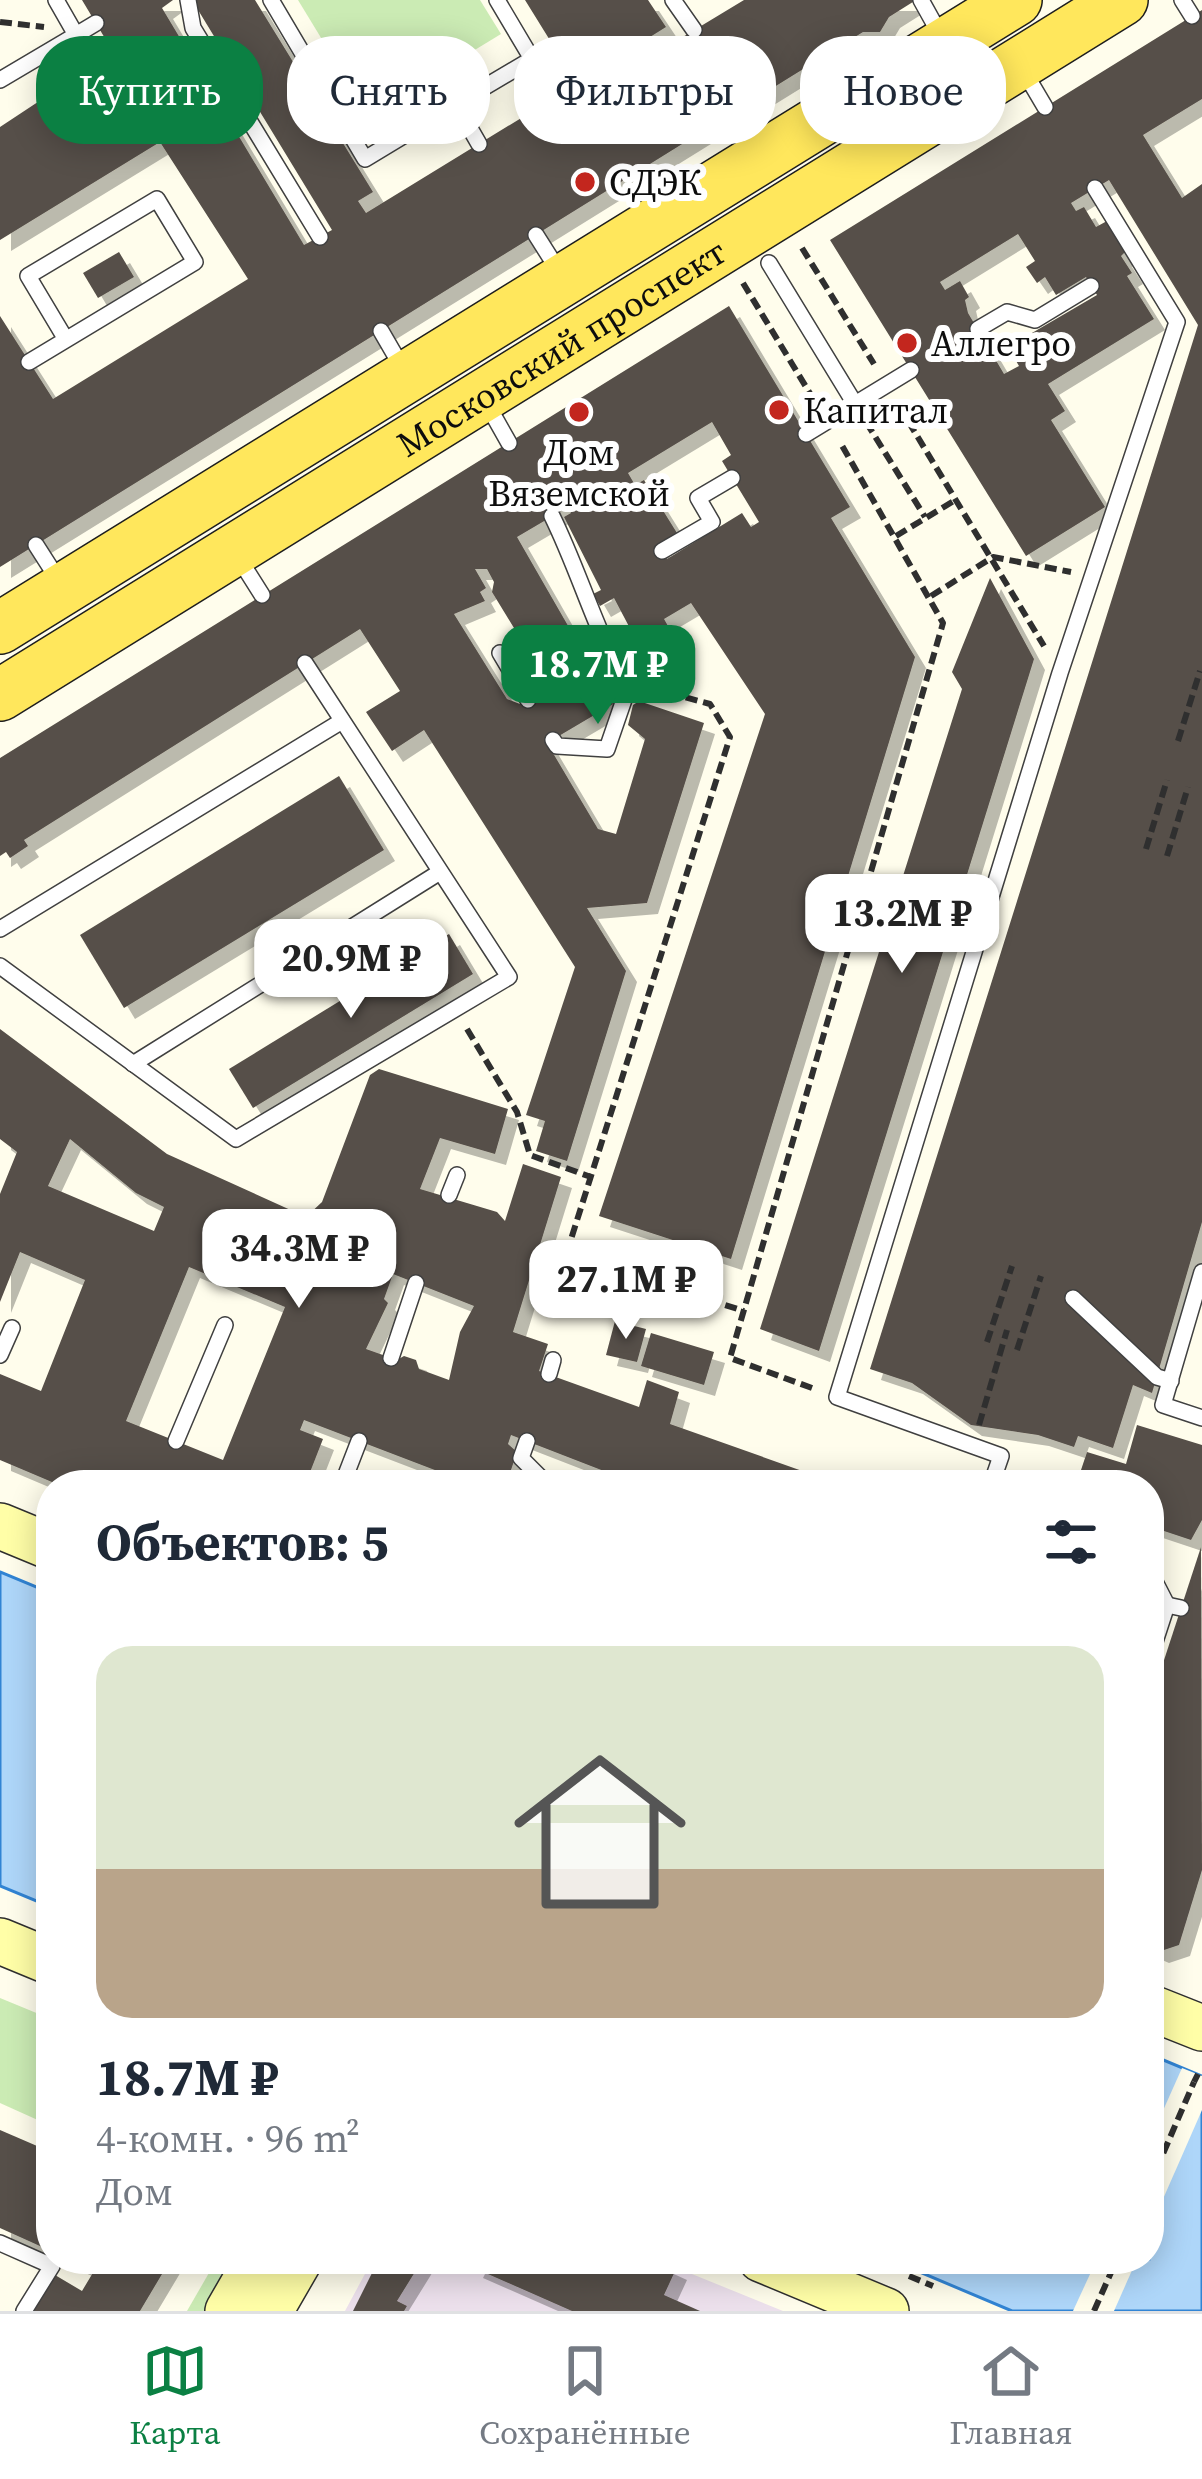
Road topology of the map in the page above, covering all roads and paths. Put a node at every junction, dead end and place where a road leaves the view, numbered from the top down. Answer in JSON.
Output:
{"nodes":[{"id":1,"x":56,"y":0,"type":"edge"},
{"id":2,"x":188,"y":0,"type":"edge"},
{"id":3,"x":271,"y":0,"type":"edge"},
{"id":4,"x":497,"y":0,"type":"edge"},
{"id":5,"x":673,"y":0,"type":"edge"},
{"id":6,"x":1016,"y":0,"type":"edge"},
{"id":7,"x":1122,"y":0,"type":"edge"},
{"id":8,"x":1182,"y":0,"type":"edge"},
{"id":9,"x":1192,"y":16,"type":"dead end"},
{"id":10,"x":933,"y":22,"type":"edge"},
{"id":11,"x":96,"y":23,"type":"dead end"},
{"id":12,"x":694,"y":30,"type":"dead end"},
{"id":13,"x":76,"y":35,"type":"junction"},
{"id":14,"x":292,"y":36,"type":"edge"},
{"id":15,"x":1019,"y":64,"type":"junction"},
{"id":16,"x":0,"y":80,"type":"edge"},
{"id":17,"x":490,"y":84,"type":"edge"},
{"id":18,"x":1046,"y":107,"type":"dead end"},
{"id":19,"x":356,"y":144,"type":"edge"},
{"id":20,"x":390,"y":144,"type":"edge"},
{"id":21,"x":768,"y":144,"type":"edge"},
{"id":22,"x":772,"y":151,"type":"junction"},
{"id":23,"x":1095,"y":188,"type":"dead end"},
{"id":24,"x":536,"y":235,"type":"dead end"},
{"id":25,"x":320,"y":237,"type":"dead end"},
{"id":26,"x":800,"y":244,"type":"dead end"},
{"id":27,"x":769,"y":263,"type":"dead end"},
{"id":28,"x":564,"y":280,"type":"junction"},
{"id":29,"x":742,"y":280,"type":"dead end"},
{"id":30,"x":1091,"y":286,"type":"dead end"},
{"id":31,"x":978,"y":329,"type":"dead end"},
{"id":32,"x":381,"y":331,"type":"dead end"},
{"id":33,"x":65,"y":338,"type":"junction"},
{"id":34,"x":28,"y":362,"type":"dead end"},
{"id":35,"x":911,"y":370,"type":"dead end"},
{"id":36,"x":407,"y":376,"type":"junction"},
{"id":37,"x":886,"y":385,"type":"junction"},
{"id":38,"x":482,"y":396,"type":"junction"},
{"id":39,"x":855,"y":404,"type":"junction"},
{"id":40,"x":827,"y":421,"type":"junction"},
{"id":41,"x":806,"y":434,"type":"dead end"},
{"id":42,"x":509,"y":442,"type":"dead end"},
{"id":43,"x":732,"y":478,"type":"dead end"},
{"id":44,"x":956,"y":499,"type":"junction"},
{"id":45,"x":553,"y":516,"type":"dead end"},
{"id":46,"x":926,"y":518,"type":"junction"},
{"id":47,"x":896,"y":536,"type":"junction"},
{"id":48,"x":36,"y":545,"type":"dead end"},
{"id":49,"x":234,"y":550,"type":"junction"},
{"id":50,"x":662,"y":551,"type":"dead end"},
{"id":51,"x":993,"y":557,"type":"junction"},
{"id":52,"x":1093,"y":576,"type":"junction"},
{"id":53,"x":63,"y":589,"type":"junction"},
{"id":54,"x":262,"y":595,"type":"dead end"},
{"id":55,"x":931,"y":596,"type":"junction"},
{"id":56,"x":0,"y":628,"type":"edge"},
{"id":57,"x":500,"y":653,"type":"dead end"},
{"id":58,"x":305,"y":663,"type":"dead end"},
{"id":59,"x":1200,"y":671,"type":"edge"},
{"id":60,"x":1060,"y":673,"type":"junction"},
{"id":61,"x":628,"y":688,"type":"junction"},
{"id":62,"x":0,"y":695,"type":"edge"},
{"id":63,"x":529,"y":700,"type":"dead end"},
{"id":64,"x":342,"y":721,"type":"junction"},
{"id":65,"x":553,"y":740,"type":"dead end"},
{"id":66,"x":1178,"y":741,"type":"dead end"},
{"id":67,"x":1167,"y":780,"type":"dead end"},
{"id":68,"x":1188,"y":787,"type":"dead end"},
{"id":69,"x":1145,"y":849,"type":"dead end"},
{"id":70,"x":1167,"y":856,"type":"dead end"},
{"id":71,"x":440,"y":872,"type":"junction"},
{"id":72,"x":0,"y":929,"type":"edge"},
{"id":73,"x":0,"y":966,"type":"edge"},
{"id":74,"x":455,"y":1009,"type":"junction"},
{"id":75,"x":133,"y":1064,"type":"junction"},
{"id":76,"x":457,"y":1174,"type":"dead end"},
{"id":77,"x":591,"y":1177,"type":"junction"},
{"id":78,"x":449,"y":1195,"type":"dead end"},
{"id":79,"x":1012,"y":1266,"type":"dead end"},
{"id":80,"x":1202,"y":1272,"type":"edge"},
{"id":81,"x":1042,"y":1276,"type":"dead end"},
{"id":82,"x":416,"y":1283,"type":"dead end"},
{"id":83,"x":1073,"y":1298,"type":"dead end"},
{"id":84,"x":744,"y":1311,"type":"junction"},
{"id":85,"x":225,"y":1325,"type":"dead end"},
{"id":86,"x":11,"y":1328,"type":"dead end"},
{"id":87,"x":1007,"y":1330,"type":"dead end"},
{"id":88,"x":987,"y":1342,"type":"dead end"},
{"id":89,"x":1017,"y":1350,"type":"dead end"},
{"id":90,"x":0,"y":1355,"type":"edge"},
{"id":91,"x":392,"y":1358,"type":"dead end"},
{"id":92,"x":1171,"y":1381,"type":"junction"},
{"id":93,"x":988,"y":1396,"type":"dead end"},
{"id":94,"x":837,"y":1397,"type":"junction"},
{"id":95,"x":1202,"y":1418,"type":"edge"},
{"id":96,"x":176,"y":1441,"type":"dead end"},
{"id":97,"x":359,"y":1441,"type":"dead end"},
{"id":98,"x":527,"y":1442,"type":"dead end"},
{"id":99,"x":348,"y":1470,"type":"edge"},
{"id":100,"x":533,"y":1470,"type":"edge"},
{"id":101,"x":996,"y":1470,"type":"edge"},
{"id":102,"x":0,"y":1526,"type":"edge"},
{"id":103,"x":36,"y":1541,"type":"edge"},
{"id":104,"x":1164,"y":1592,"type":"edge"},
{"id":105,"x":1164,"y":1628,"type":"edge"},
{"id":106,"x":0,"y":1941,"type":"edge"},
{"id":107,"x":36,"y":1956,"type":"edge"},
{"id":108,"x":1164,"y":2011,"type":"edge"},
{"id":109,"x":1200,"y":2020,"type":"edge"},
{"id":110,"x":1198,"y":2074,"type":"dead end"},
{"id":111,"x":1164,"y":2152,"type":"edge"},
{"id":112,"x":0,"y":2242,"type":"edge"},
{"id":113,"x":36,"y":2259,"type":"edge"},
{"id":114,"x":47,"y":2274,"type":"edge"},
{"id":115,"x":250,"y":2274,"type":"edge"},
{"id":116,"x":292,"y":2274,"type":"edge"},
{"id":117,"x":821,"y":2274,"type":"edge"},
{"id":118,"x":1110,"y":2274,"type":"edge"},
{"id":119,"x":933,"y":2286,"type":"dead end"},
{"id":120,"x":894,"y":2292,"type":"edge"},
{"id":121,"x":24,"y":2311,"type":"edge"},
{"id":122,"x":229,"y":2311,"type":"edge"},
{"id":123,"x":271,"y":2311,"type":"edge"},
{"id":124,"x":1094,"y":2311,"type":"edge"}],
"edges":[{"from":1,"to":13,"type":"lane"},
{"from":2,"to":25,"type":"lane"},
{"from":3,"to":14,"type":"lane"},
{"from":4,"to":17,"type":"lane"},
{"from":5,"to":12,"type":"lane"},
{"from":6,"to":10,"type":"main road","name":"Московский проспект"},
{"from":7,"to":15,"type":"main road","name":"Московский проспект"},
{"from":8,"to":9,"type":"lane"},
{"from":10,"to":22,"type":"main road","name":"Московский проспект"},
{"from":11,"to":13,"type":"lane"},
{"from":13,"to":16,"type":"lane"},
{"from":15,"to":18,"type":"lane"},
{"from":15,"to":38,"type":"main road","name":"Московский проспект"},
{"from":19,"to":20,"type":"lane"},
{"from":21,"to":22,"type":"lane"},
{"from":22,"to":28,"type":"main road","name":"Московский проспект"},
{"from":23,"to":52,"type":"lane"},
{"from":24,"to":28,"type":"lane"},
{"from":26,"to":37,"type":"path"},
{"from":27,"to":39,"type":"lane"},
{"from":28,"to":36,"type":"main road","name":"Московский проспект"},
{"from":29,"to":40,"type":"path"},
{"from":30,"to":31,"type":"lane"},
{"from":32,"to":36,"type":"lane"},
{"from":33,"to":33,"type":"lane"},
{"from":33,"to":34,"type":"lane"},
{"from":35,"to":37,"type":"lane"},
{"from":36,"to":53,"type":"main road","name":"Московский проспект"},
{"from":37,"to":39,"type":"lane"},
{"from":37,"to":44,"type":"path"},
{"from":38,"to":42,"type":"lane"},
{"from":38,"to":49,"type":"main road","name":"Московский проспект"},
{"from":39,"to":40,"type":"lane"},
{"from":39,"to":46,"type":"path"},
{"from":40,"to":41,"type":"lane"},
{"from":40,"to":47,"type":"path"},
{"from":43,"to":50,"type":"lane"},
{"from":44,"to":46,"type":"path"},
{"from":44,"to":51,"type":"path"},
{"from":45,"to":61,"type":"lane"},
{"from":46,"to":47,"type":"path"},
{"from":47,"to":55,"type":"path"},
{"from":48,"to":53,"type":"lane"},
{"from":49,"to":54,"type":"lane"},
{"from":49,"to":62,"type":"main road","name":"Московский проспект"},
{"from":51,"to":52,"type":"path"},
{"from":51,"to":55,"type":"path"},
{"from":51,"to":60,"type":"path"},
{"from":52,"to":60,"type":"lane"},
{"from":53,"to":56,"type":"main road","name":"Московский проспект"},
{"from":55,"to":84,"type":"path"},
{"from":57,"to":63,"type":"lane"},
{"from":58,"to":64,"type":"lane"},
{"from":59,"to":66,"type":"path"},
{"from":60,"to":94,"type":"lane"},
{"from":61,"to":65,"type":"lane"},
{"from":61,"to":77,"type":"path"},
{"from":64,"to":71,"type":"lane"},
{"from":64,"to":72,"type":"lane"},
{"from":67,"to":69,"type":"path"},
{"from":68,"to":70,"type":"path"},
{"from":71,"to":74,"type":"lane"},
{"from":71,"to":75,"type":"lane"},
{"from":73,"to":75,"type":"lane"},
{"from":74,"to":75,"type":"lane"},
{"from":74,"to":77,"type":"path"},
{"from":76,"to":78,"type":"lane"},
{"from":77,"to":84,"type":"path"},
{"from":79,"to":88,"type":"path"},
{"from":80,"to":92,"type":"lane"},
{"from":81,"to":89,"type":"path"},
{"from":82,"to":91,"type":"lane"},
{"from":83,"to":92,"type":"lane"},
{"from":84,"to":94,"type":"path"},
{"from":85,"to":96,"type":"lane"},
{"from":86,"to":90,"type":"lane"},
{"from":87,"to":93,"type":"path"},
{"from":92,"to":95,"type":"lane"},
{"from":94,"to":101,"type":"lane"},
{"from":97,"to":99,"type":"lane"},
{"from":98,"to":100,"type":"lane"},
{"from":102,"to":103,"type":"main road"},
{"from":104,"to":105,"type":"lane"},
{"from":106,"to":107,"type":"main road"},
{"from":108,"to":109,"type":"main road"},
{"from":110,"to":111,"type":"path","bridge":true},
{"from":112,"to":113,"type":"lane"},
{"from":114,"to":121,"type":"lane"},
{"from":115,"to":122,"type":"main road"},
{"from":116,"to":123,"type":"main road"},
{"from":117,"to":120,"type":"main road"},
{"from":118,"to":124,"type":"path"},
{"from":119,"to":120,"type":"path"}]}
